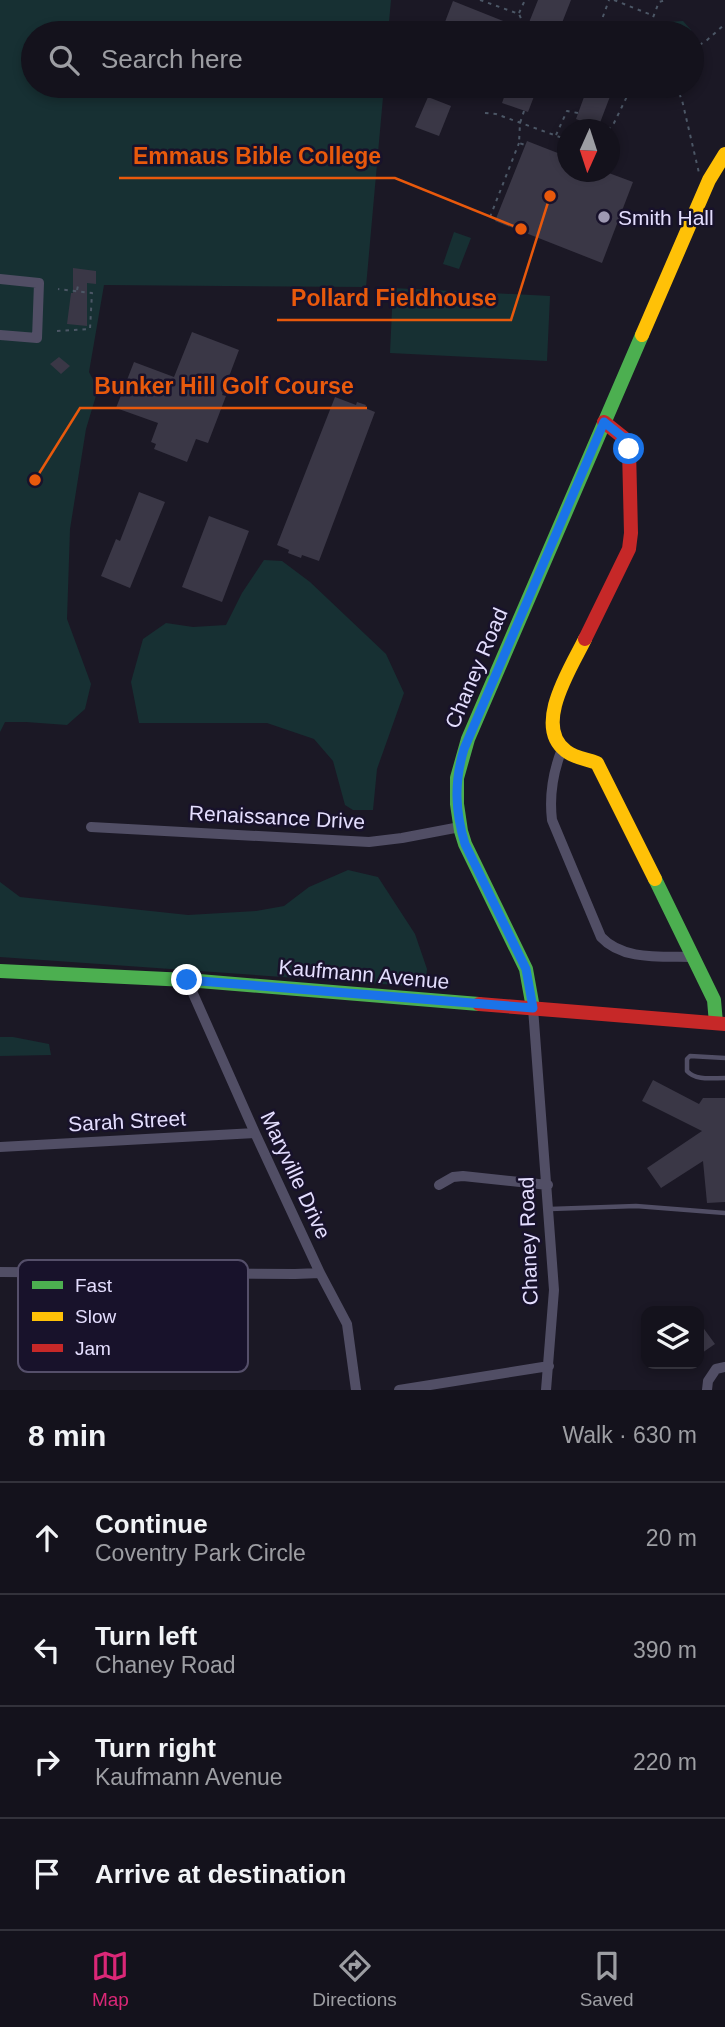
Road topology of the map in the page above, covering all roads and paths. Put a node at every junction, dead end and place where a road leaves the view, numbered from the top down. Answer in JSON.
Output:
{"nodes":[{"id":1,"x":480,"y":0,"type":"edge"},
{"id":2,"x":525,"y":0,"type":"edge"},
{"id":3,"x":609,"y":0,"type":"edge"},
{"id":4,"x":614,"y":0,"type":"edge"},
{"id":5,"x":666,"y":0,"type":"edge"},
{"id":6,"x":519,"y":14,"type":"junction"},
{"id":7,"x":654,"y":16,"type":"junction"},
{"id":8,"x":522,"y":21,"type":"edge"},
{"id":9,"x":601,"y":21,"type":"edge"},
{"id":10,"x":652,"y":21,"type":"edge"},
{"id":11,"x":725,"y":24,"type":"edge"},
{"id":12,"x":704,"y":42,"type":"edge"},
{"id":13,"x":626,"y":98,"type":"edge"},
{"id":14,"x":681,"y":98,"type":"edge"},
{"id":15,"x":524,"y":111,"type":"dead end"},
{"id":16,"x":485,"y":113,"type":"dead end"},
{"id":17,"x":578,"y":113,"type":"dead end"},
{"id":18,"x":616,"y":119,"type":"edge"},
{"id":19,"x":520,"y":123,"type":"junction"},
{"id":20,"x":556,"y":136,"type":"joint"},
{"id":21,"x":519,"y":143,"type":"junction"},
{"id":22,"x":525,"y":145,"type":"dead end"},
{"id":23,"x":725,"y":154,"type":"edge"},
{"id":24,"x":699,"y":174,"type":"dead end"},
{"id":25,"x":490,"y":217,"type":"dead end"},
{"id":26,"x":0,"y":279,"type":"edge"},
{"id":27,"x":79,"y":282,"type":"dead end"},
{"id":28,"x":58,"y":289,"type":"dead end"},
{"id":29,"x":77,"y":291,"type":"junction"},
{"id":30,"x":57,"y":331,"type":"dead end"},
{"id":31,"x":0,"y":335,"type":"edge"},
{"id":32,"x":604,"y":422,"type":"junction"},
{"id":33,"x":562,"y":749,"type":"junction"},
{"id":34,"x":91,"y":827,"type":"dead end"},
{"id":35,"x":460,"y":827,"type":"junction"},
{"id":36,"x":693,"y":957,"type":"junction"},
{"id":37,"x":0,"y":971,"type":"edge"},
{"id":38,"x":187,"y":980,"type":"junction"},
{"id":39,"x":533,"y":1008,"type":"junction"},
{"id":40,"x":721,"y":1024,"type":"edge"},
{"id":41,"x":725,"y":1058,"type":"edge"},
{"id":42,"x":725,"y":1078,"type":"edge"},
{"id":43,"x":255,"y":1133,"type":"junction"},
{"id":44,"x":0,"y":1147,"type":"edge"},
{"id":45,"x":439,"y":1185,"type":"dead end"},
{"id":46,"x":548,"y":1185,"type":"junction"},
{"id":47,"x":550,"y":1209,"type":"junction"},
{"id":48,"x":725,"y":1213,"type":"edge"},
{"id":49,"x":0,"y":1272,"type":"edge"},
{"id":50,"x":18,"y":1272,"type":"edge"},
{"id":51,"x":320,"y":1273,"type":"junction"},
{"id":52,"x":248,"y":1274,"type":"edge"},
{"id":53,"x":549,"y":1366,"type":"junction"},
{"id":54,"x":725,"y":1367,"type":"edge"},
{"id":55,"x":356,"y":1390,"type":"edge"},
{"id":56,"x":398,"y":1390,"type":"edge"},
{"id":57,"x":546,"y":1390,"type":"edge"},
{"id":58,"x":707,"y":1390,"type":"edge"}],
"edges":[{"from":1,"to":6,"type":"path"},
{"from":2,"to":6,"type":"path"},
{"from":3,"to":9,"type":"path"},
{"from":4,"to":7,"type":"path"},
{"from":5,"to":7,"type":"path"},
{"from":6,"to":8,"type":"path"},
{"from":7,"to":10,"type":"path"},
{"from":11,"to":12,"type":"path"},
{"from":13,"to":18,"type":"path"},
{"from":14,"to":24,"type":"path"},
{"from":15,"to":19,"type":"path"},
{"from":16,"to":19,"type":"path"},
{"from":17,"to":20,"type":"path"},
{"from":19,"to":20,"type":"path"},
{"from":19,"to":21,"type":"path"},
{"from":21,"to":22,"type":"path"},
{"from":21,"to":25,"type":"path"},
{"from":23,"to":32,"type":"street","name":"Chaney Road"},
{"from":26,"to":31,"type":"street"},
{"from":27,"to":29,"type":"path"},
{"from":28,"to":29,"type":"path"},
{"from":29,"to":30,"type":"path"},
{"from":32,"to":33,"type":"street"},
{"from":32,"to":35,"type":"street","name":"Chaney Road"},
{"from":33,"to":36,"type":"street"},
{"from":33,"to":36,"type":"street"},
{"from":34,"to":35,"type":"street","name":"Renaissance Drive"},
{"from":35,"to":39,"type":"street","name":"Chaney Road"},
{"from":36,"to":40,"type":"street"},
{"from":37,"to":38,"type":"street","name":"Kaufmann Avenue"},
{"from":38,"to":39,"type":"street","name":"Kaufmann Avenue"},
{"from":38,"to":43,"type":"street","name":"Maryville Drive"},
{"from":39,"to":40,"type":"street","name":"Kaufmann Avenue"},
{"from":39,"to":46,"type":"street","name":"Chaney Road"},
{"from":41,"to":42,"type":"lane"},
{"from":43,"to":44,"type":"street","name":"Sarah Street"},
{"from":43,"to":51,"type":"street","name":"Maryville Drive"},
{"from":45,"to":46,"type":"street"},
{"from":46,"to":47,"type":"street","name":"Chaney Road"},
{"from":47,"to":48,"type":"lane"},
{"from":47,"to":53,"type":"street","name":"Chaney Road"},
{"from":49,"to":50,"type":"street"},
{"from":51,"to":52,"type":"street"},
{"from":51,"to":55,"type":"street","name":"Maryville Drive"},
{"from":53,"to":56,"type":"street"},
{"from":53,"to":57,"type":"street","name":"Chaney Road"},
{"from":54,"to":58,"type":"street"}]}
